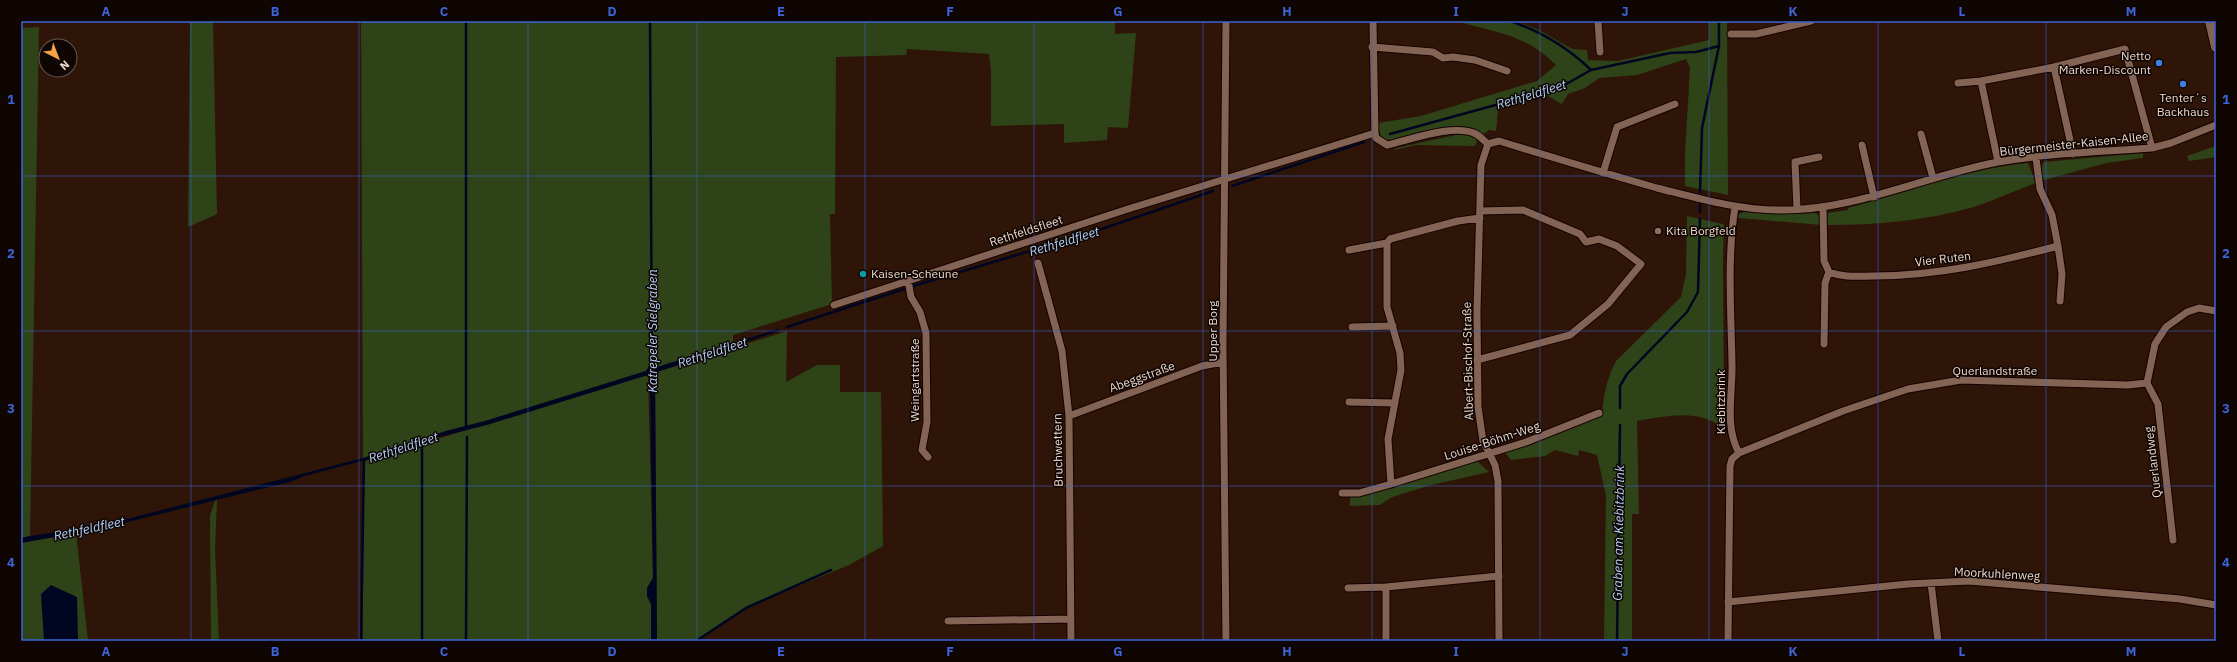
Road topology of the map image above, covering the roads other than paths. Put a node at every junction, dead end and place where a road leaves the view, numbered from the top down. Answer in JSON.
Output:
{"nodes":[{"id":1,"x":1226,"y":21,"type":"edge"},
{"id":2,"x":1373,"y":21,"type":"edge"},
{"id":3,"x":1598,"y":21,"type":"edge"},
{"id":4,"x":1811,"y":21,"type":"edge"},
{"id":5,"x":2210,"y":21,"type":"edge"},
{"id":6,"x":1731,"y":34,"type":"dead end"},
{"id":7,"x":1372,"y":47,"type":"junction"},
{"id":8,"x":2216,"y":47,"type":"edge"},
{"id":9,"x":1600,"y":52,"type":"dead end"},
{"id":10,"x":2054,"y":67,"type":"junction"},
{"id":11,"x":1507,"y":71,"type":"dead end"},
{"id":12,"x":1981,"y":81,"type":"junction"},
{"id":13,"x":1958,"y":83,"type":"dead end"},
{"id":14,"x":1675,"y":104,"type":"dead end"},
{"id":15,"x":2216,"y":125,"type":"edge"},
{"id":16,"x":1375,"y":133,"type":"junction"},
{"id":17,"x":1921,"y":134,"type":"dead end"},
{"id":18,"x":1862,"y":145,"type":"dead end"},
{"id":19,"x":1486,"y":147,"type":"junction"},
{"id":20,"x":2152,"y":148,"type":"junction"},
{"id":21,"x":2073,"y":154,"type":"junction"},
{"id":22,"x":1819,"y":157,"type":"dead end"},
{"id":23,"x":2036,"y":158,"type":"junction"},
{"id":24,"x":1998,"y":162,"type":"junction"},
{"id":25,"x":1604,"y":173,"type":"junction"},
{"id":26,"x":1932,"y":178,"type":"junction"},
{"id":27,"x":1224,"y":179,"type":"junction"},
{"id":28,"x":1874,"y":197,"type":"junction"},
{"id":29,"x":1736,"y":206,"type":"junction"},
{"id":30,"x":1823,"y":207,"type":"junction"},
{"id":31,"x":1797,"y":209,"type":"junction"},
{"id":32,"x":1480,"y":214,"type":"junction"},
{"id":33,"x":1387,"y":243,"type":"junction"},
{"id":34,"x":2058,"y":246,"type":"junction"},
{"id":35,"x":1349,"y":250,"type":"dead end"},
{"id":36,"x":1038,"y":263,"type":"dead end"},
{"id":37,"x":1829,"y":272,"type":"junction"},
{"id":38,"x":908,"y":280,"type":"junction"},
{"id":39,"x":2060,"y":301,"type":"dead end"},
{"id":40,"x":834,"y":305,"type":"dead end"},
{"id":41,"x":2216,"y":311,"type":"edge"},
{"id":42,"x":1393,"y":326,"type":"junction"},
{"id":43,"x":1352,"y":327,"type":"dead end"},
{"id":44,"x":1824,"y":344,"type":"dead end"},
{"id":45,"x":1477,"y":360,"type":"junction"},
{"id":46,"x":1224,"y":362,"type":"junction"},
{"id":47,"x":2147,"y":383,"type":"junction"},
{"id":48,"x":1349,"y":402,"type":"dead end"},
{"id":49,"x":1395,"y":403,"type":"junction"},
{"id":50,"x":1598,"y":413,"type":"dead end"},
{"id":51,"x":1069,"y":416,"type":"junction"},
{"id":52,"x":1738,"y":453,"type":"junction"},
{"id":53,"x":1489,"y":454,"type":"junction"},
{"id":54,"x":928,"y":457,"type":"dead end"},
{"id":55,"x":1391,"y":484,"type":"junction"},
{"id":56,"x":1342,"y":493,"type":"dead end"},
{"id":57,"x":2174,"y":540,"type":"dead end"},
{"id":58,"x":1499,"y":576,"type":"junction"},
{"id":59,"x":1931,"y":583,"type":"junction"},
{"id":60,"x":1386,"y":586,"type":"junction"},
{"id":61,"x":1348,"y":588,"type":"dead end"},
{"id":62,"x":1728,"y":602,"type":"junction"},
{"id":63,"x":2216,"y":605,"type":"edge"},
{"id":64,"x":1070,"y":619,"type":"junction"},
{"id":65,"x":948,"y":621,"type":"dead end"},
{"id":66,"x":1071,"y":641,"type":"edge"},
{"id":67,"x":1226,"y":641,"type":"edge"},
{"id":68,"x":1386,"y":641,"type":"edge"},
{"id":69,"x":1499,"y":641,"type":"edge"},
{"id":70,"x":1728,"y":641,"type":"edge"},
{"id":71,"x":1938,"y":641,"type":"edge"}],
"edges":[{"from":1,"to":27,"type":"street","name":"Upper Borg"},
{"from":2,"to":7,"type":"street"},
{"from":3,"to":9,"type":"street"},
{"from":4,"to":6,"type":"street"},
{"from":5,"to":8,"type":"main road"},
{"from":7,"to":11,"type":"street"},
{"from":7,"to":16,"type":"street"},
{"from":10,"to":12,"type":"street"},
{"from":10,"to":20,"type":"street"},
{"from":10,"to":21,"type":"street"},
{"from":12,"to":13,"type":"street"},
{"from":12,"to":24,"type":"street"},
{"from":14,"to":25,"type":"street"},
{"from":15,"to":20,"type":"street","name":"Bürgermeister-Kaisen-Allee"},
{"from":16,"to":19,"type":"street"},
{"from":16,"to":27,"type":"street"},
{"from":17,"to":26,"type":"street"},
{"from":18,"to":28,"type":"street"},
{"from":19,"to":25,"type":"street","name":"Bürgermeister-Kaisen-Allee"},
{"from":19,"to":32,"type":"street","name":"Albert-Bischof-Straße"},
{"from":20,"to":21,"type":"street","name":"Bürgermeister-Kaisen-Allee"},
{"from":21,"to":23,"type":"street","name":"Bürgermeister-Kaisen-Allee"},
{"from":22,"to":31,"type":"street"},
{"from":23,"to":24,"type":"street","name":"Bürgermeister-Kaisen-Allee"},
{"from":23,"to":34,"type":"street"},
{"from":24,"to":26,"type":"street","name":"Bürgermeister-Kaisen-Allee"},
{"from":25,"to":29,"type":"street","name":"Bürgermeister-Kaisen-Allee"},
{"from":26,"to":28,"type":"street","name":"Bürgermeister-Kaisen-Allee"},
{"from":27,"to":38,"type":"street","name":"Rethfeldsfleet"},
{"from":27,"to":46,"type":"street","name":"Upper Borg"},
{"from":28,"to":30,"type":"street","name":"Bürgermeister-Kaisen-Allee"},
{"from":29,"to":31,"type":"street","name":"Bürgermeister-Kaisen-Allee"},
{"from":29,"to":52,"type":"street","name":"Kiebitzbrink"},
{"from":30,"to":31,"type":"street","name":"Bürgermeister-Kaisen-Allee"},
{"from":30,"to":37,"type":"street"},
{"from":32,"to":33,"type":"street"},
{"from":32,"to":45,"type":"street","name":"Albert-Bischof-Straße"},
{"from":32,"to":45,"type":"street"},
{"from":33,"to":35,"type":"street"},
{"from":33,"to":42,"type":"street"},
{"from":34,"to":37,"type":"street","name":"Vier Ruten"},
{"from":34,"to":39,"type":"street"},
{"from":36,"to":51,"type":"street","name":"Bruchwettern"},
{"from":37,"to":44,"type":"street"},
{"from":38,"to":40,"type":"street","name":"Rethfeldsfleet"},
{"from":38,"to":54,"type":"street","name":"Weingartstraße"},
{"from":41,"to":47,"type":"street"},
{"from":42,"to":43,"type":"street"},
{"from":42,"to":49,"type":"street"},
{"from":45,"to":53,"type":"street","name":"Albert-Bischof-Straße"},
{"from":46,"to":51,"type":"street","name":"Abeggstraße"},
{"from":46,"to":67,"type":"street","name":"Upper Borg"},
{"from":47,"to":52,"type":"street","name":"Querlandstraße"},
{"from":47,"to":57,"type":"street","name":"Querlandweg"},
{"from":48,"to":49,"type":"street"},
{"from":49,"to":55,"type":"street"},
{"from":50,"to":53,"type":"street","name":"Louise-Böhm-Weg"},
{"from":51,"to":64,"type":"street","name":"Bruchwettern"},
{"from":52,"to":62,"type":"street"},
{"from":53,"to":55,"type":"street","name":"Louise-Böhm-Weg"},
{"from":53,"to":58,"type":"street","name":"Albert-Bischof-Straße"},
{"from":55,"to":56,"type":"street","name":"Louise-Böhm-Weg"},
{"from":58,"to":60,"type":"street"},
{"from":58,"to":69,"type":"street","name":"Albert-Bischof-Straße"},
{"from":59,"to":62,"type":"street","name":"Moorkuhlenweg"},
{"from":59,"to":63,"type":"street","name":"Moorkuhlenweg"},
{"from":59,"to":71,"type":"street"},
{"from":60,"to":61,"type":"street"},
{"from":60,"to":68,"type":"street"},
{"from":62,"to":70,"type":"street"},
{"from":64,"to":65,"type":"street"},
{"from":64,"to":66,"type":"street","name":"Bruchwettern"}]}
